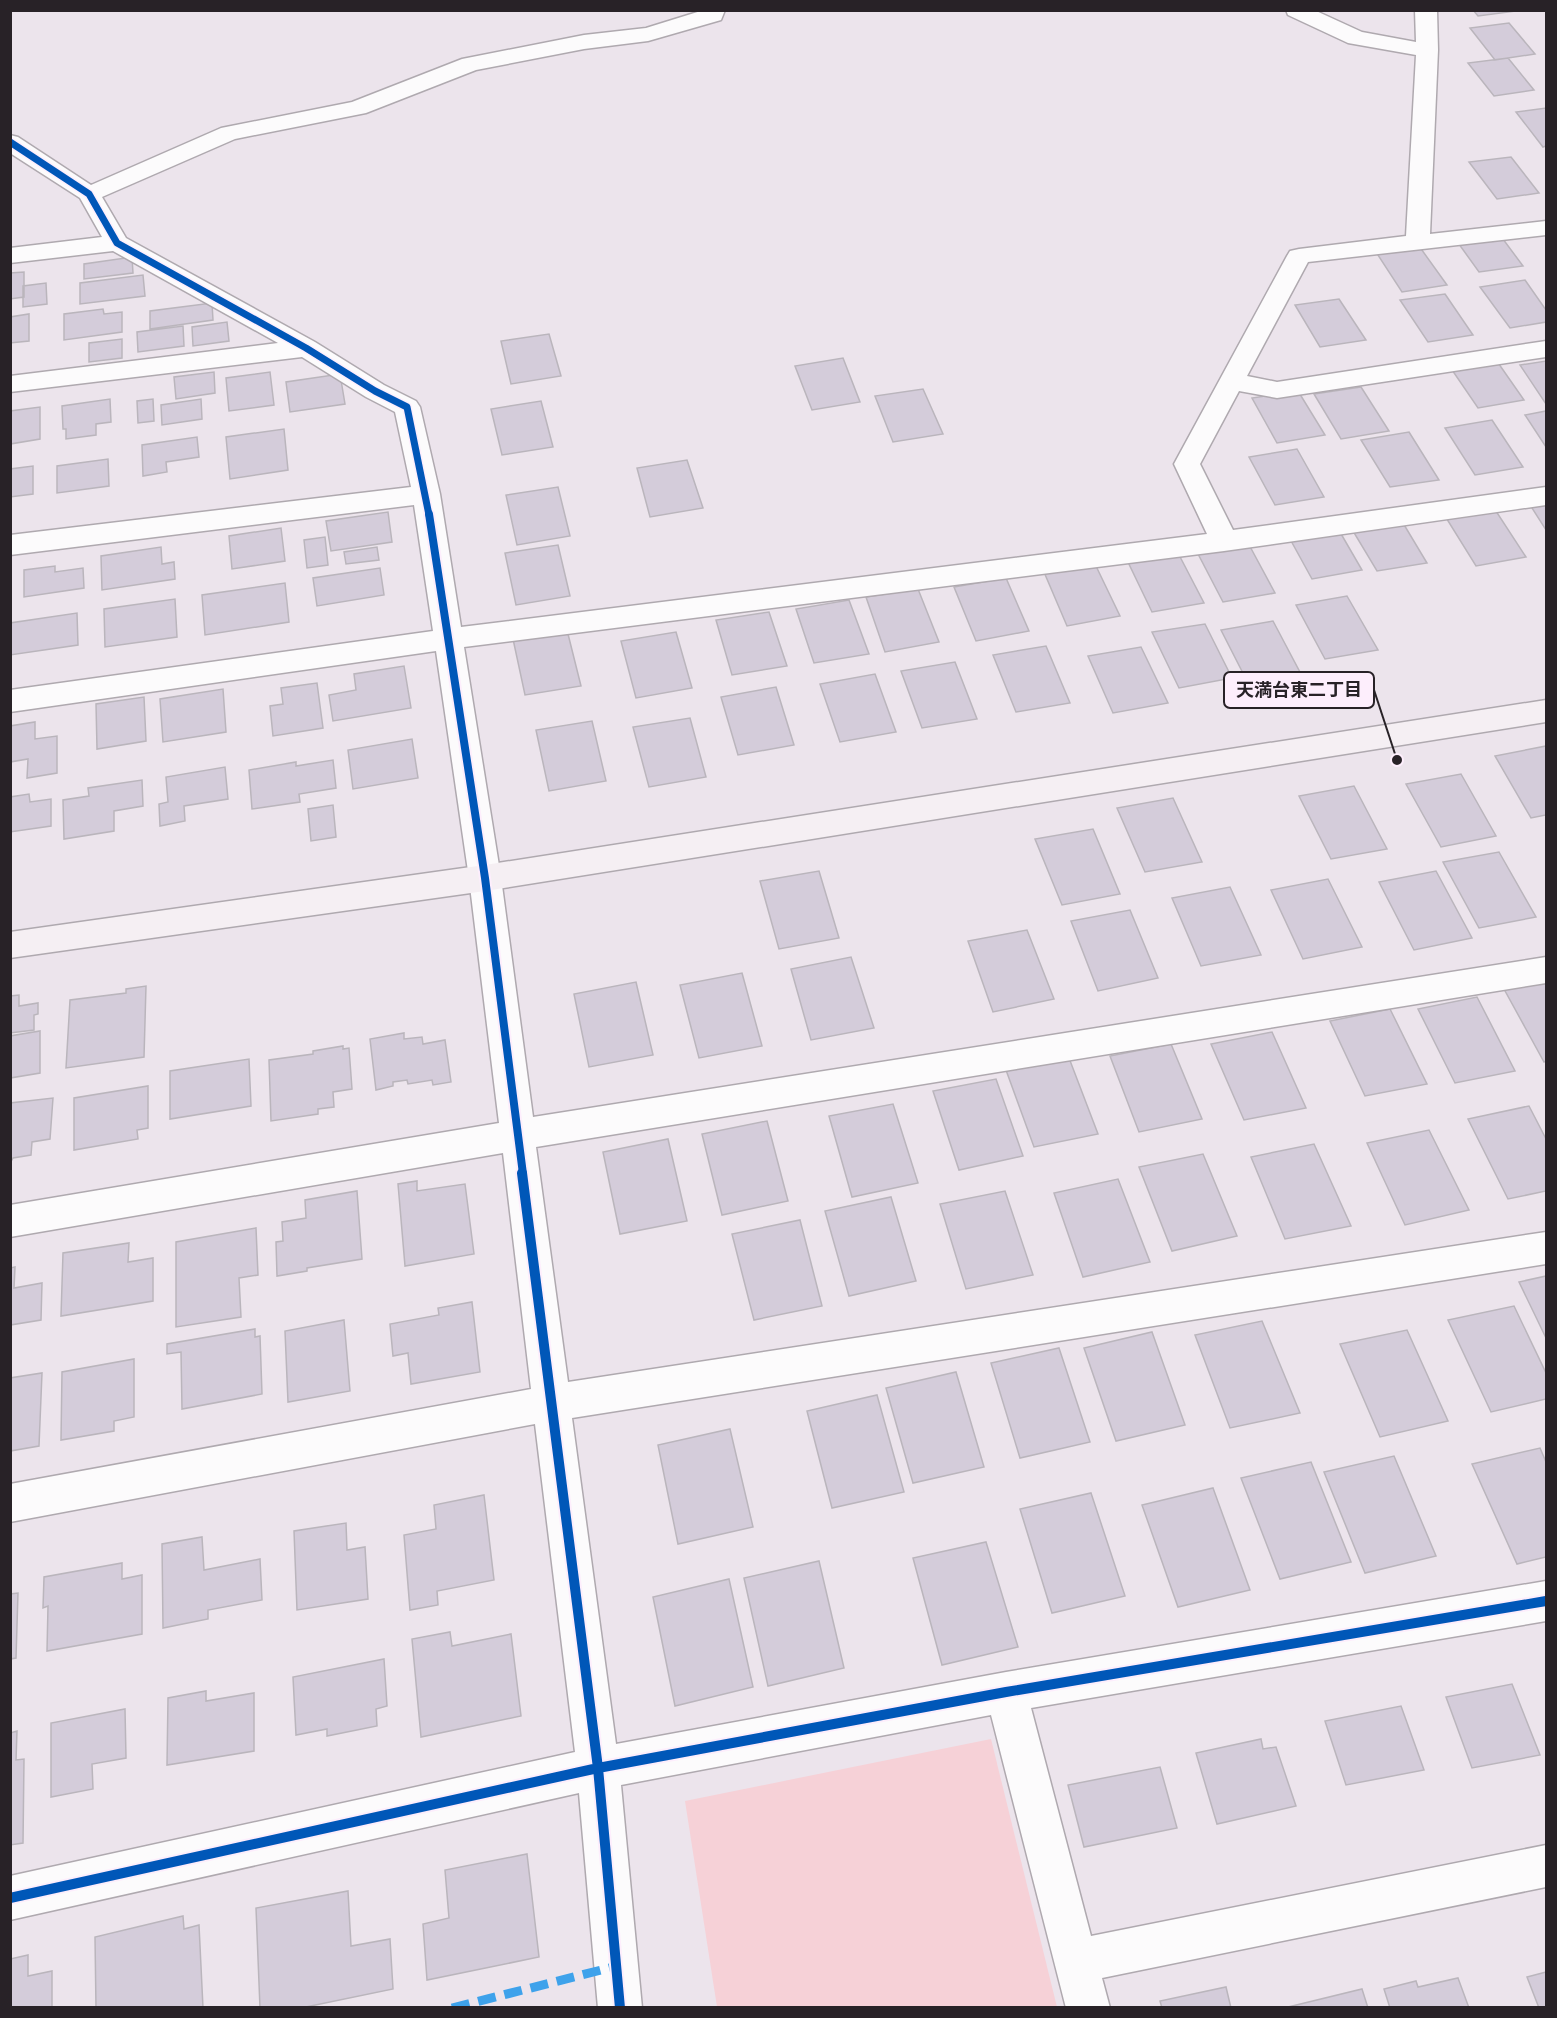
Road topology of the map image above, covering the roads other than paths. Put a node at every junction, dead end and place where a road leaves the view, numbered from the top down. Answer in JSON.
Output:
{"nodes":[{"id":1,"x":715,"y":10,"type":"edge"},
{"id":2,"x":1296,"y":10,"type":"edge"},
{"id":3,"x":1426,"y":10,"type":"edge"},
{"id":4,"x":1427,"y":50,"type":"junction"},
{"id":5,"x":10,"y":142,"type":"edge"},
{"id":6,"x":88,"y":194,"type":"junction"},
{"id":7,"x":1546,"y":228,"type":"edge"},
{"id":8,"x":1418,"y":242,"type":"junction"},
{"id":9,"x":117,"y":243,"type":"junction"},
{"id":10,"x":10,"y":256,"type":"edge"},
{"id":11,"x":306,"y":348,"type":"junction"},
{"id":12,"x":1546,"y":349,"type":"edge"},
{"id":13,"x":1231,"y":381,"type":"junction"},
{"id":14,"x":10,"y":384,"type":"edge"},
{"id":15,"x":426,"y":494,"type":"junction"},
{"id":16,"x":1546,"y":496,"type":"edge"},
{"id":17,"x":1224,"y":541,"type":"junction"},
{"id":18,"x":10,"y":544,"type":"edge"},
{"id":19,"x":448,"y":639,"type":"junction"},
{"id":20,"x":10,"y":701,"type":"edge"},
{"id":21,"x":1546,"y":711,"type":"edge"},
{"id":22,"x":485,"y":878,"type":"junction"},
{"id":23,"x":10,"y":945,"type":"edge"},
{"id":24,"x":1546,"y":970,"type":"edge"},
{"id":25,"x":517,"y":1135,"type":"junction"},
{"id":26,"x":10,"y":1221,"type":"edge"},
{"id":27,"x":1546,"y":1248,"type":"edge"},
{"id":28,"x":551,"y":1403,"type":"junction"},
{"id":29,"x":10,"y":1503,"type":"edge"},
{"id":30,"x":1546,"y":1601,"type":"edge"},
{"id":31,"x":1006,"y":1692,"type":"junction"},
{"id":32,"x":598,"y":1767,"type":"junction"},
{"id":33,"x":1546,"y":1866,"type":"edge"},
{"id":34,"x":10,"y":1898,"type":"edge"},
{"id":35,"x":1076,"y":1961,"type":"junction"},
{"id":36,"x":621,"y":2007,"type":"edge"},
{"id":37,"x":1088,"y":2007,"type":"edge"}],
"edges":[{"from":1,"to":6,"type":"street"},
{"from":2,"to":4,"type":"street"},
{"from":3,"to":4,"type":"street"},
{"from":4,"to":8,"type":"street"},
{"from":5,"to":6,"type":"street"},
{"from":6,"to":9,"type":"street"},
{"from":7,"to":8,"type":"street"},
{"from":8,"to":13,"type":"street"},
{"from":9,"to":10,"type":"street"},
{"from":9,"to":11,"type":"street"},
{"from":11,"to":14,"type":"street"},
{"from":11,"to":15,"type":"street"},
{"from":12,"to":13,"type":"street"},
{"from":13,"to":17,"type":"street"},
{"from":15,"to":18,"type":"street"},
{"from":15,"to":19,"type":"street"},
{"from":16,"to":17,"type":"street"},
{"from":17,"to":19,"type":"street"},
{"from":19,"to":20,"type":"street"},
{"from":19,"to":22,"type":"street"},
{"from":21,"to":22,"type":"street"},
{"from":22,"to":23,"type":"street"},
{"from":22,"to":25,"type":"street"},
{"from":24,"to":25,"type":"street"},
{"from":25,"to":26,"type":"street"},
{"from":25,"to":28,"type":"street"},
{"from":27,"to":28,"type":"street"},
{"from":28,"to":29,"type":"street"},
{"from":28,"to":32,"type":"street"},
{"from":30,"to":31,"type":"street"},
{"from":31,"to":32,"type":"street"},
{"from":31,"to":35,"type":"street"},
{"from":32,"to":34,"type":"street"},
{"from":32,"to":36,"type":"street"},
{"from":33,"to":35,"type":"street"},
{"from":35,"to":37,"type":"street"}]}
